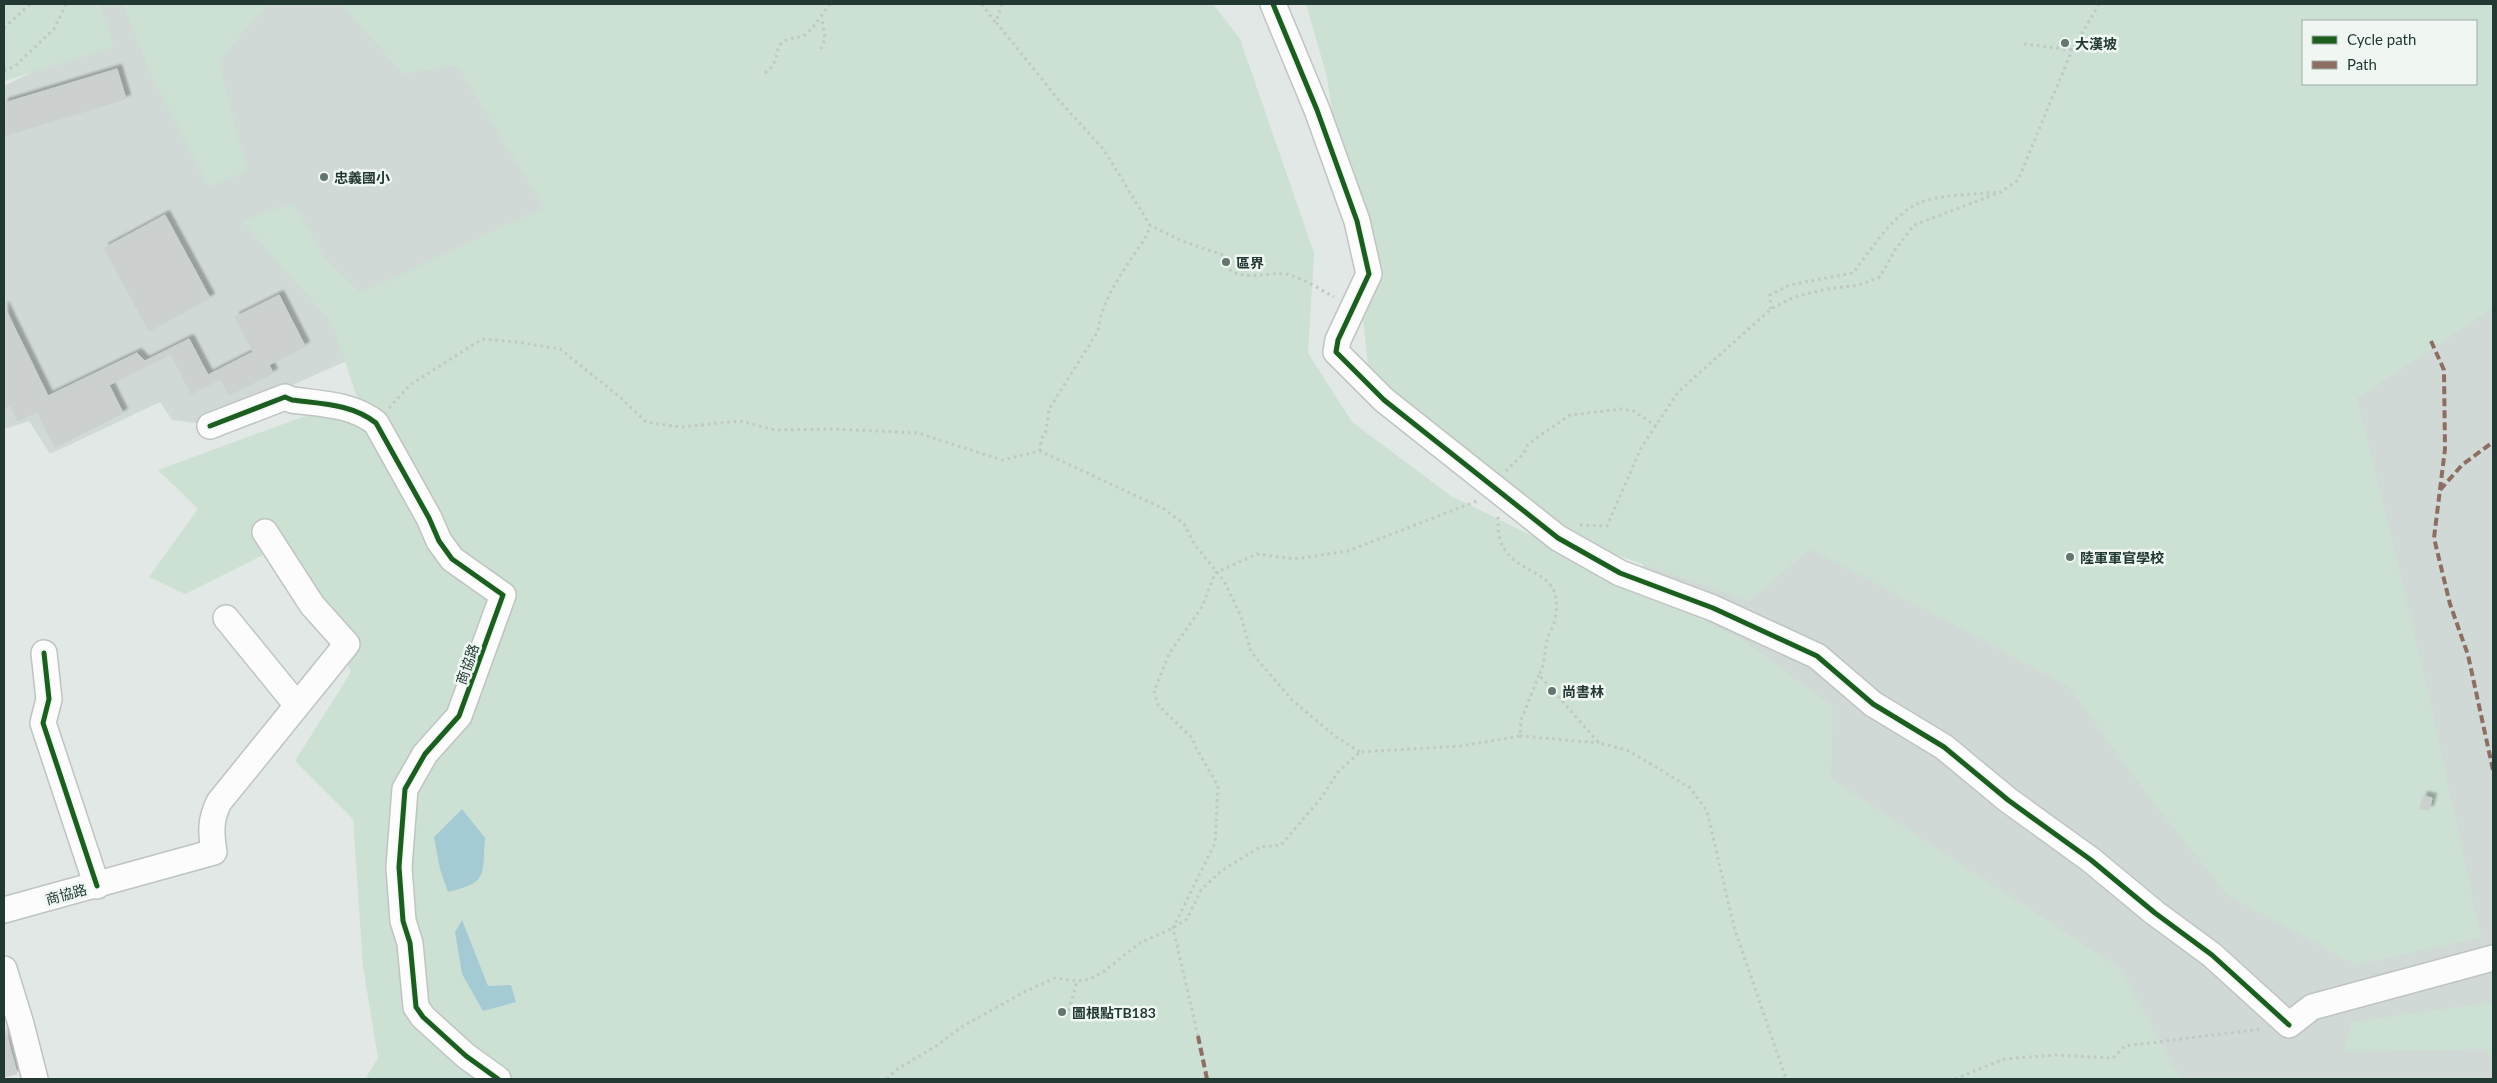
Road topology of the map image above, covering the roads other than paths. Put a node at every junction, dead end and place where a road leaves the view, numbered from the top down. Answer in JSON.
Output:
{"nodes":[{"id":1,"x":1273,"y":4,"type":"edge"},
{"id":2,"x":210,"y":426,"type":"dead end"},
{"id":3,"x":265,"y":532,"type":"dead end"},
{"id":4,"x":226,"y":618,"type":"dead end"},
{"id":5,"x":44,"y":653,"type":"dead end"},
{"id":6,"x":296,"y":704,"type":"junction"},
{"id":7,"x":97,"y":886,"type":"junction"},
{"id":8,"x":4,"y":910,"type":"edge"},
{"id":9,"x":2493,"y":958,"type":"edge"},
{"id":10,"x":4,"y":969,"type":"edge"},
{"id":11,"x":10,"y":1013,"type":"edge"},
{"id":12,"x":34,"y":1079,"type":"edge"},
{"id":13,"x":498,"y":1079,"type":"edge"}],
"edges":[{"from":1,"to":9,"type":"street"},
{"from":2,"to":13,"type":"street","name":"商協路"},
{"from":3,"to":6,"type":"street"},
{"from":4,"to":6,"type":"street"},
{"from":5,"to":7,"type":"street"},
{"from":6,"to":7,"type":"street","name":"商協路"},
{"from":7,"to":8,"type":"street","name":"商協路"},
{"from":10,"to":11,"type":"street"},
{"from":11,"to":12,"type":"street"}]}
